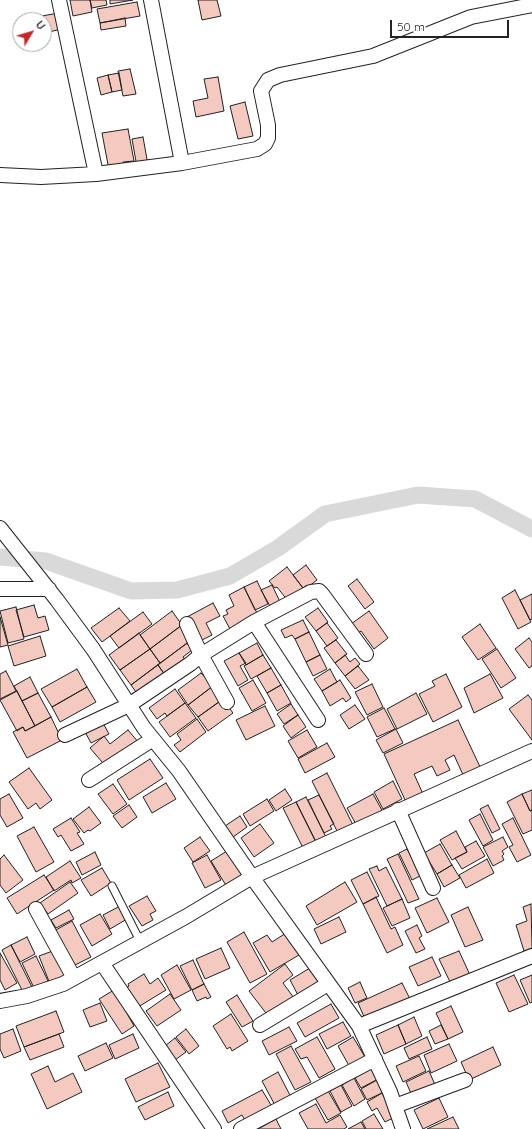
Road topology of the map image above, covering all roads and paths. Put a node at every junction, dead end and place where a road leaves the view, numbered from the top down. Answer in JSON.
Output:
{"nodes":[{"id":1,"x":59,"y":0,"type":"edge"},
{"id":2,"x":151,"y":0,"type":"edge"},
{"id":3,"x":532,"y":5,"type":"edge"},
{"id":4,"x":182,"y":164,"type":"junction"},
{"id":5,"x":0,"y":174,"type":"edge"},
{"id":6,"x":96,"y":174,"type":"junction"},
{"id":7,"x":0,"y":528,"type":"edge"},
{"id":8,"x":0,"y":589,"type":"edge"},
{"id":9,"x":49,"y":589,"type":"junction"},
{"id":10,"x":254,"y":622,"type":"junction"},
{"id":11,"x":187,"y":624,"type":"dead end"},
{"id":12,"x":366,"y":654,"type":"dead end"},
{"id":13,"x":201,"y":655,"type":"junction"},
{"id":14,"x":227,"y":702,"type":"dead end"},
{"id":15,"x":129,"y":705,"type":"junction"},
{"id":16,"x":318,"y":720,"type":"dead end"},
{"id":17,"x":65,"y":735,"type":"dead end"},
{"id":18,"x":154,"y":739,"type":"junction"},
{"id":19,"x":532,"y":751,"type":"edge"},
{"id":20,"x":89,"y":780,"type":"dead end"},
{"id":21,"x":398,"y":810,"type":"junction"},
{"id":22,"x":252,"y":877,"type":"junction"},
{"id":23,"x":112,"y":886,"type":"dead end"},
{"id":24,"x":433,"y":888,"type":"dead end"},
{"id":25,"x":36,"y":909,"type":"dead end"},
{"id":26,"x":140,"y":941,"type":"junction"},
{"id":27,"x":532,"y":956,"type":"edge"},
{"id":28,"x":102,"y":963,"type":"junction"},
{"id":29,"x":74,"y":978,"type":"junction"},
{"id":30,"x":328,"y":984,"type":"junction"},
{"id":31,"x":0,"y":1001,"type":"edge"},
{"id":32,"x":260,"y":1025,"type":"dead end"},
{"id":33,"x":359,"y":1026,"type":"junction"},
{"id":34,"x":375,"y":1059,"type":"junction"},
{"id":35,"x":465,"y":1080,"type":"dead end"},
{"id":36,"x":395,"y":1106,"type":"junction"},
{"id":37,"x":214,"y":1129,"type":"edge"},
{"id":38,"x":241,"y":1129,"type":"edge"},
{"id":39,"x":403,"y":1129,"type":"edge"}],
"edges":[{"from":1,"to":6,"type":"street"},
{"from":2,"to":4,"type":"street"},
{"from":3,"to":4,"type":"street"},
{"from":4,"to":6,"type":"street"},
{"from":5,"to":6,"type":"street"},
{"from":7,"to":9,"type":"street"},
{"from":8,"to":9,"type":"street"},
{"from":9,"to":15,"type":"street"},
{"from":10,"to":12,"type":"street"},
{"from":10,"to":13,"type":"street"},
{"from":10,"to":16,"type":"street"},
{"from":11,"to":13,"type":"street"},
{"from":13,"to":14,"type":"street"},
{"from":13,"to":15,"type":"street"},
{"from":15,"to":17,"type":"street"},
{"from":15,"to":18,"type":"street"},
{"from":18,"to":20,"type":"street"},
{"from":18,"to":22,"type":"street"},
{"from":19,"to":21,"type":"street"},
{"from":21,"to":22,"type":"street"},
{"from":21,"to":24,"type":"street"},
{"from":22,"to":26,"type":"street"},
{"from":22,"to":30,"type":"street"},
{"from":23,"to":26,"type":"lane"},
{"from":25,"to":29,"type":"street"},
{"from":26,"to":28,"type":"street"},
{"from":27,"to":33,"type":"street"},
{"from":28,"to":29,"type":"street"},
{"from":28,"to":37,"type":"street"},
{"from":29,"to":31,"type":"street"},
{"from":30,"to":32,"type":"street"},
{"from":30,"to":33,"type":"street"},
{"from":33,"to":34,"type":"street"},
{"from":34,"to":36,"type":"street"},
{"from":34,"to":38,"type":"street"},
{"from":35,"to":36,"type":"street"},
{"from":36,"to":39,"type":"street"}]}
